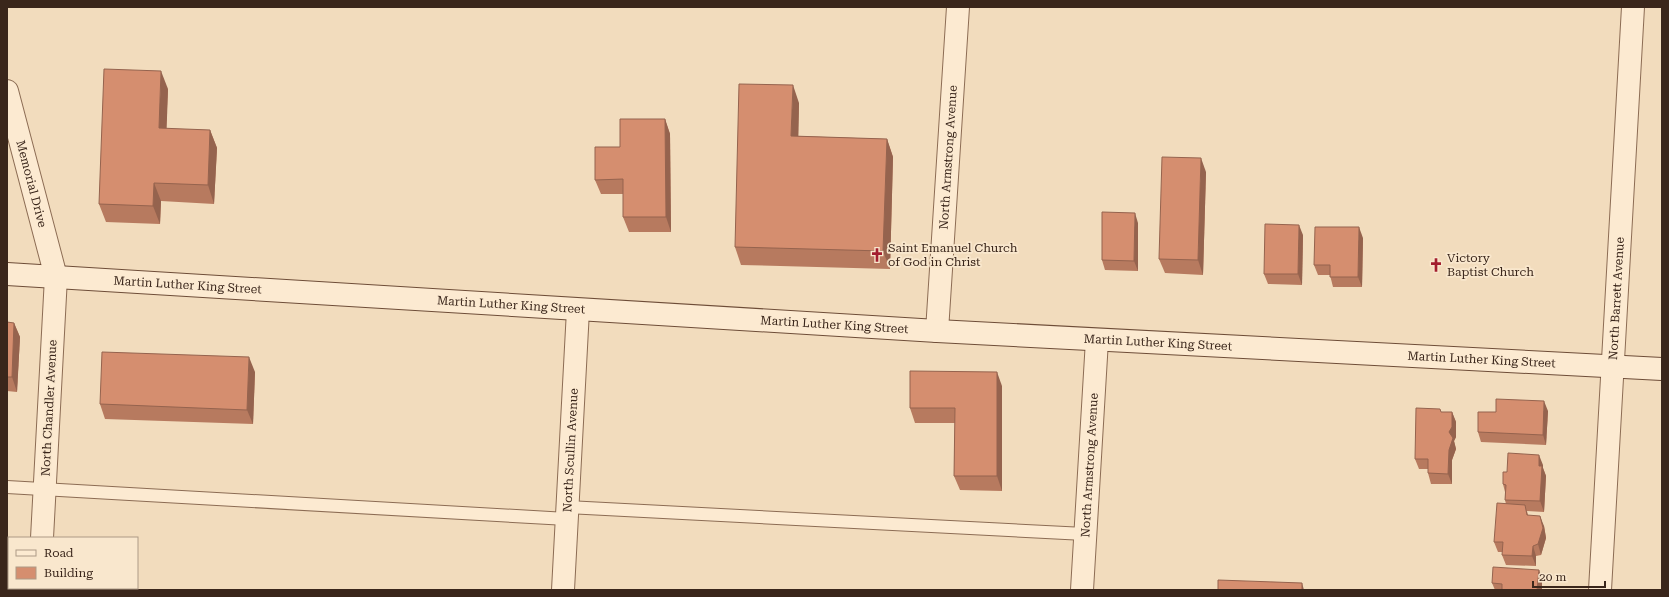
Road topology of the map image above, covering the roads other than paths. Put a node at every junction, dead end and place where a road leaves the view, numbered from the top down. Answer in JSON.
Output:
{"nodes":[{"id":1,"x":958,"y":7,"type":"edge"},
{"id":2,"x":1633,"y":7,"type":"edge"},
{"id":3,"x":7,"y":91,"type":"edge"},
{"id":4,"x":7,"y":274,"type":"edge"},
{"id":5,"x":56,"y":277,"type":"junction"},
{"id":6,"x":578,"y":310,"type":"junction"},
{"id":7,"x":937,"y":331,"type":"junction"},
{"id":8,"x":1097,"y":340,"type":"junction"},
{"id":9,"x":1613,"y":366,"type":"junction"},
{"id":10,"x":1662,"y":369,"type":"edge"},
{"id":11,"x":7,"y":487,"type":"edge"},
{"id":12,"x":44,"y":489,"type":"junction"},
{"id":13,"x":567,"y":513,"type":"junction"},
{"id":14,"x":1085,"y":534,"type":"junction"},
{"id":15,"x":42,"y":537,"type":"edge"},
{"id":16,"x":563,"y":590,"type":"edge"},
{"id":17,"x":1082,"y":590,"type":"edge"},
{"id":18,"x":1600,"y":590,"type":"edge"}],
"edges":[{"from":1,"to":7,"type":"street","name":"North Armstrong Avenue"},
{"from":2,"to":9,"type":"street","name":"North Barrett Avenue"},
{"from":3,"to":5,"type":"street","name":"Memorial Drive"},
{"from":4,"to":5,"type":"street","name":"Martin Luther King Street"},
{"from":5,"to":6,"type":"street","name":"Martin Luther King Street"},
{"from":5,"to":12,"type":"street","name":"North Chandler Avenue"},
{"from":6,"to":7,"type":"street","name":"Martin Luther King Street"},
{"from":6,"to":13,"type":"street","name":"North Scullin Avenue"},
{"from":7,"to":8,"type":"street","name":"Martin Luther King Street"},
{"from":8,"to":9,"type":"street","name":"Martin Luther King Street"},
{"from":8,"to":14,"type":"street","name":"North Armstrong Avenue"},
{"from":9,"to":10,"type":"street","name":"Martin Luther King Street"},
{"from":9,"to":18,"type":"street","name":"North Barrett Avenue"},
{"from":11,"to":12,"type":"lane"},
{"from":12,"to":13,"type":"lane"},
{"from":12,"to":15,"type":"street","name":"North Chandler Avenue"},
{"from":13,"to":14,"type":"lane"},
{"from":13,"to":16,"type":"street","name":"North Scullin Avenue"},
{"from":14,"to":17,"type":"street","name":"North Armstrong Avenue"}]}
